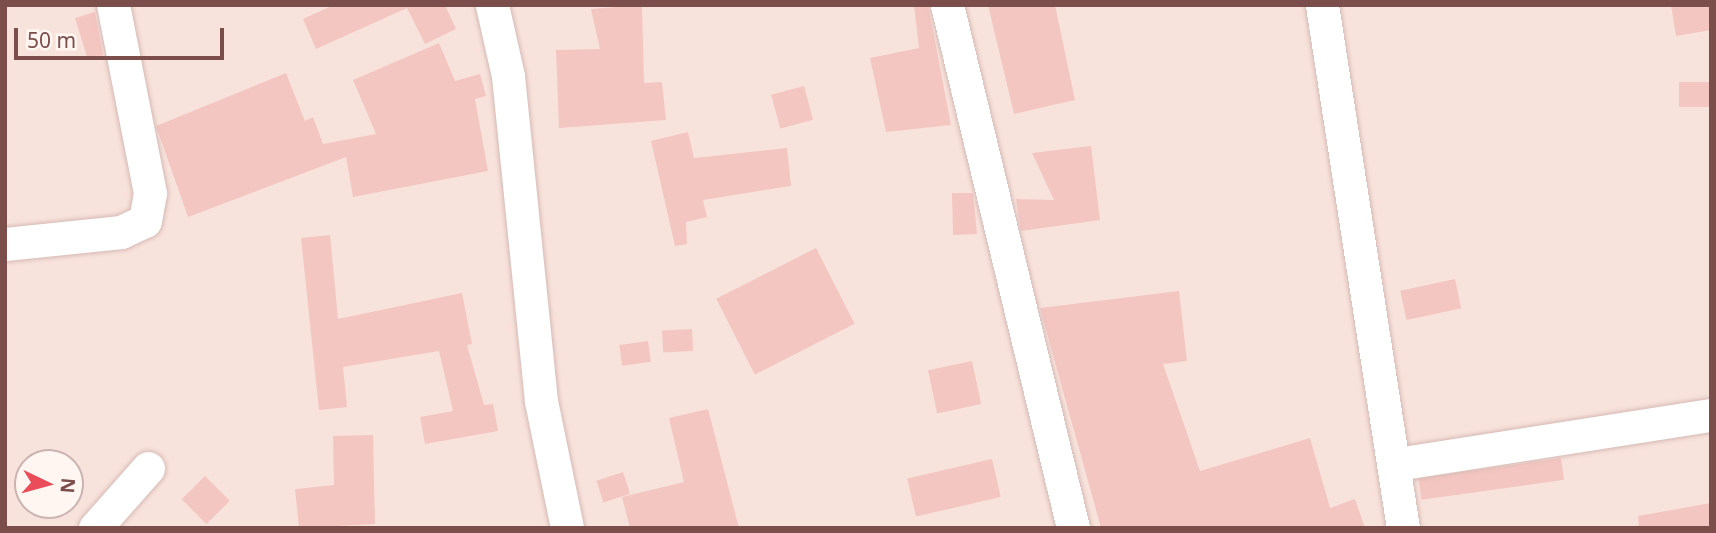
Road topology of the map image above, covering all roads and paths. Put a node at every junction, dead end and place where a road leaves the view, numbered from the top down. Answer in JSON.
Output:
{"nodes":[{"id":1,"x":113,"y":5,"type":"edge"},
{"id":2,"x":492,"y":5,"type":"edge"},
{"id":3,"x":947,"y":5,"type":"edge"},
{"id":4,"x":1322,"y":5,"type":"edge"},
{"id":5,"x":5,"y":244,"type":"edge"},
{"id":6,"x":1711,"y":415,"type":"edge"},
{"id":7,"x":1397,"y":464,"type":"junction"},
{"id":8,"x":148,"y":468,"type":"dead end"},
{"id":9,"x":95,"y":528,"type":"edge"},
{"id":10,"x":567,"y":528,"type":"edge"},
{"id":11,"x":1073,"y":528,"type":"edge"},
{"id":12,"x":1403,"y":528,"type":"edge"}],
"edges":[{"from":1,"to":5,"type":"street"},
{"from":2,"to":10,"type":"street"},
{"from":3,"to":11,"type":"street"},
{"from":4,"to":7,"type":"street"},
{"from":6,"to":7,"type":"street"},
{"from":7,"to":12,"type":"street"},
{"from":8,"to":9,"type":"street"}]}
